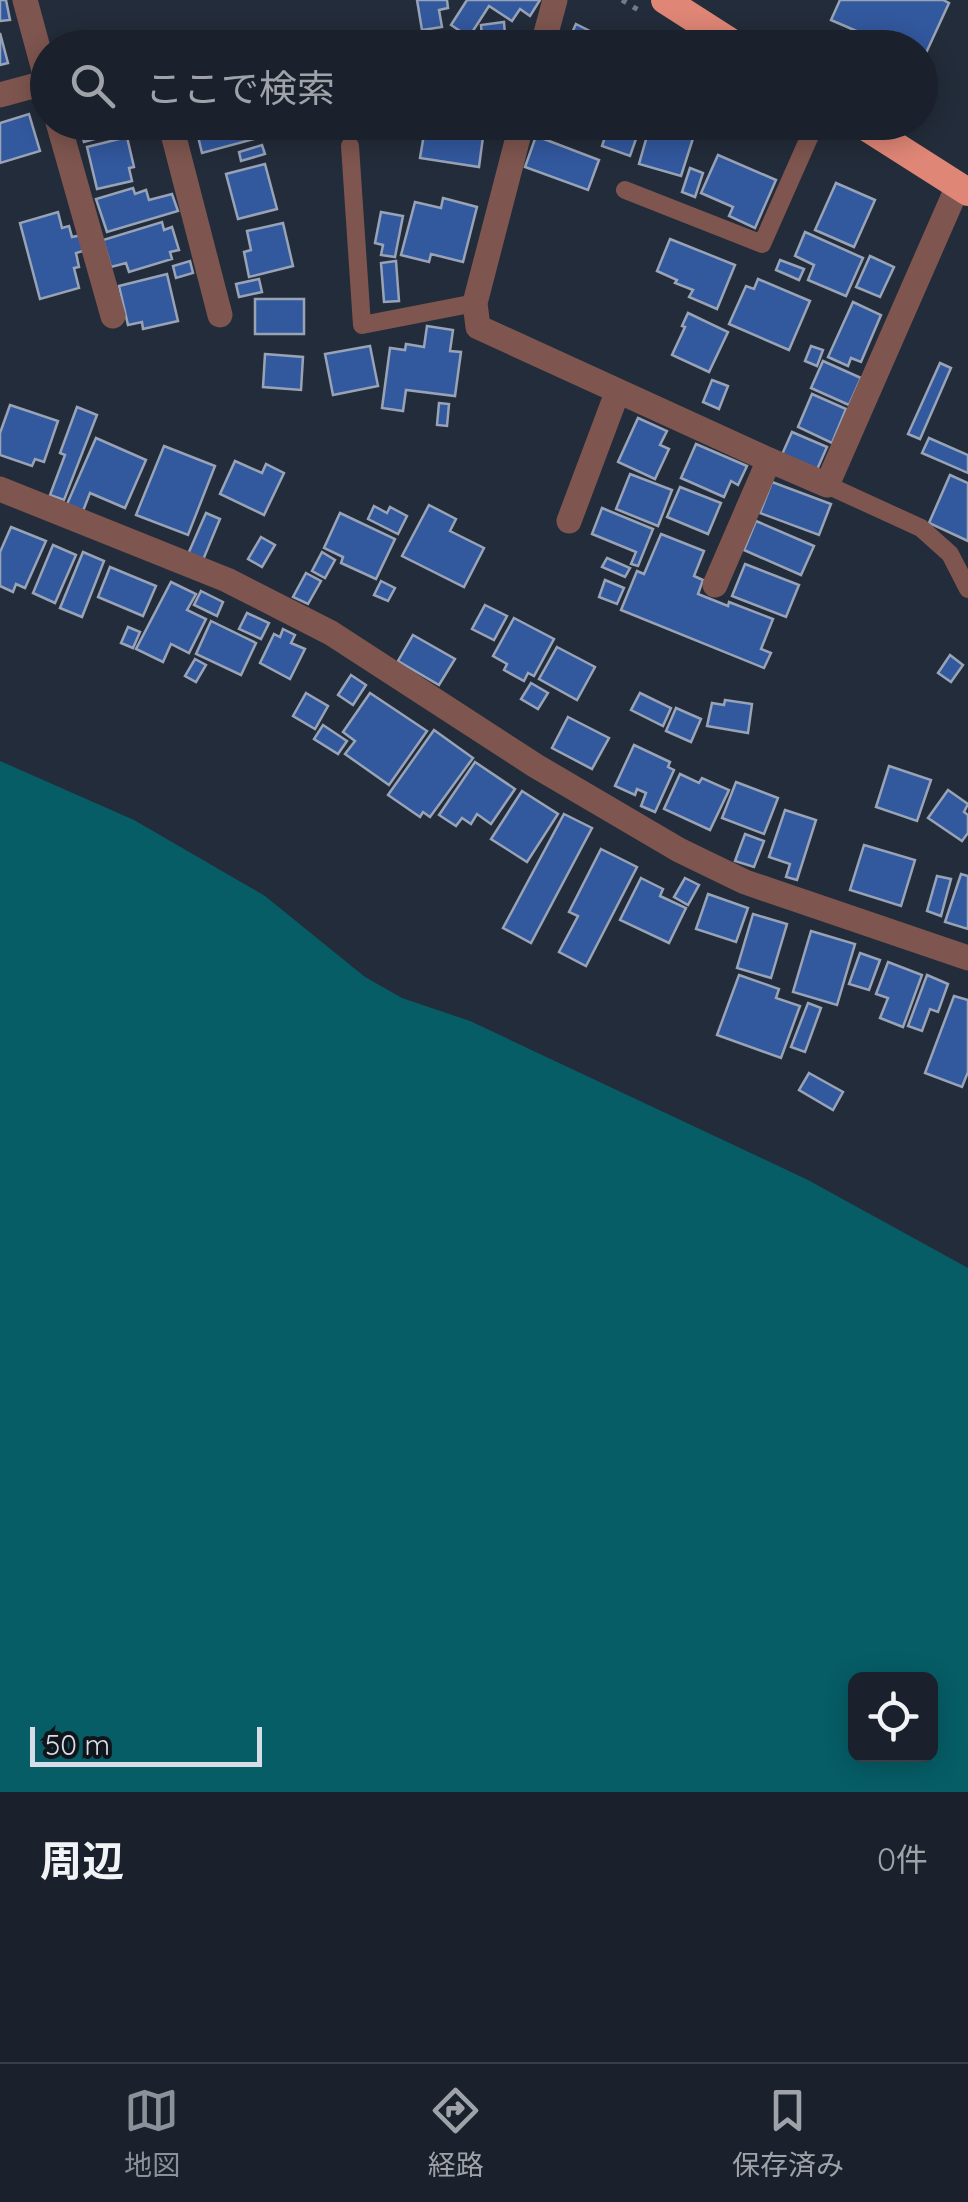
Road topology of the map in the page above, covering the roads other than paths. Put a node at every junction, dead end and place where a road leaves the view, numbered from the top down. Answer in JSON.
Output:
{"nodes":[{"id":1,"x":25,"y":0,"type":"edge"},
{"id":2,"x":555,"y":0,"type":"edge"},
{"id":3,"x":665,"y":0,"type":"edge"},
{"id":4,"x":33,"y":30,"type":"edge"},
{"id":5,"x":547,"y":30,"type":"edge"},
{"id":6,"x":712,"y":30,"type":"edge"},
{"id":7,"x":30,"y":88,"type":"edge"},
{"id":8,"x":0,"y":96,"type":"edge"},
{"id":9,"x":63,"y":140,"type":"edge"},
{"id":10,"x":175,"y":140,"type":"edge"},
{"id":11,"x":517,"y":140,"type":"edge"},
{"id":12,"x":808,"y":140,"type":"edge"},
{"id":13,"x":886,"y":140,"type":"edge"},
{"id":14,"x":350,"y":146,"type":"dead end"},
{"id":15,"x":963,"y":189,"type":"edge"},
{"id":16,"x":624,"y":190,"type":"dead end"},
{"id":17,"x":475,"y":303,"type":"junction"},
{"id":18,"x":113,"y":316,"type":"dead end"},
{"id":19,"x":220,"y":316,"type":"dead end"},
{"id":20,"x":617,"y":393,"type":"junction"},
{"id":21,"x":769,"y":460,"type":"junction"},
{"id":22,"x":827,"y":485,"type":"junction"},
{"id":23,"x":0,"y":489,"type":"edge"},
{"id":24,"x":569,"y":521,"type":"dead end"},
{"id":25,"x":715,"y":585,"type":"dead end"},
{"id":26,"x":968,"y":590,"type":"edge"},
{"id":27,"x":968,"y":958,"type":"edge"}],
"edges":[{"from":1,"to":4,"type":"street"},
{"from":2,"to":5,"type":"street"},
{"from":3,"to":6,"type":"highway"},
{"from":7,"to":8,"type":"street"},
{"from":9,"to":18,"type":"street"},
{"from":10,"to":19,"type":"street"},
{"from":11,"to":17,"type":"street"},
{"from":12,"to":16,"type":"lane"},
{"from":13,"to":15,"type":"highway"},
{"from":14,"to":17,"type":"lane"},
{"from":15,"to":22,"type":"street"},
{"from":17,"to":20,"type":"street"},
{"from":20,"to":21,"type":"street"},
{"from":20,"to":24,"type":"street"},
{"from":21,"to":22,"type":"street"},
{"from":21,"to":25,"type":"street"},
{"from":22,"to":26,"type":"lane"},
{"from":23,"to":27,"type":"street"}]}
